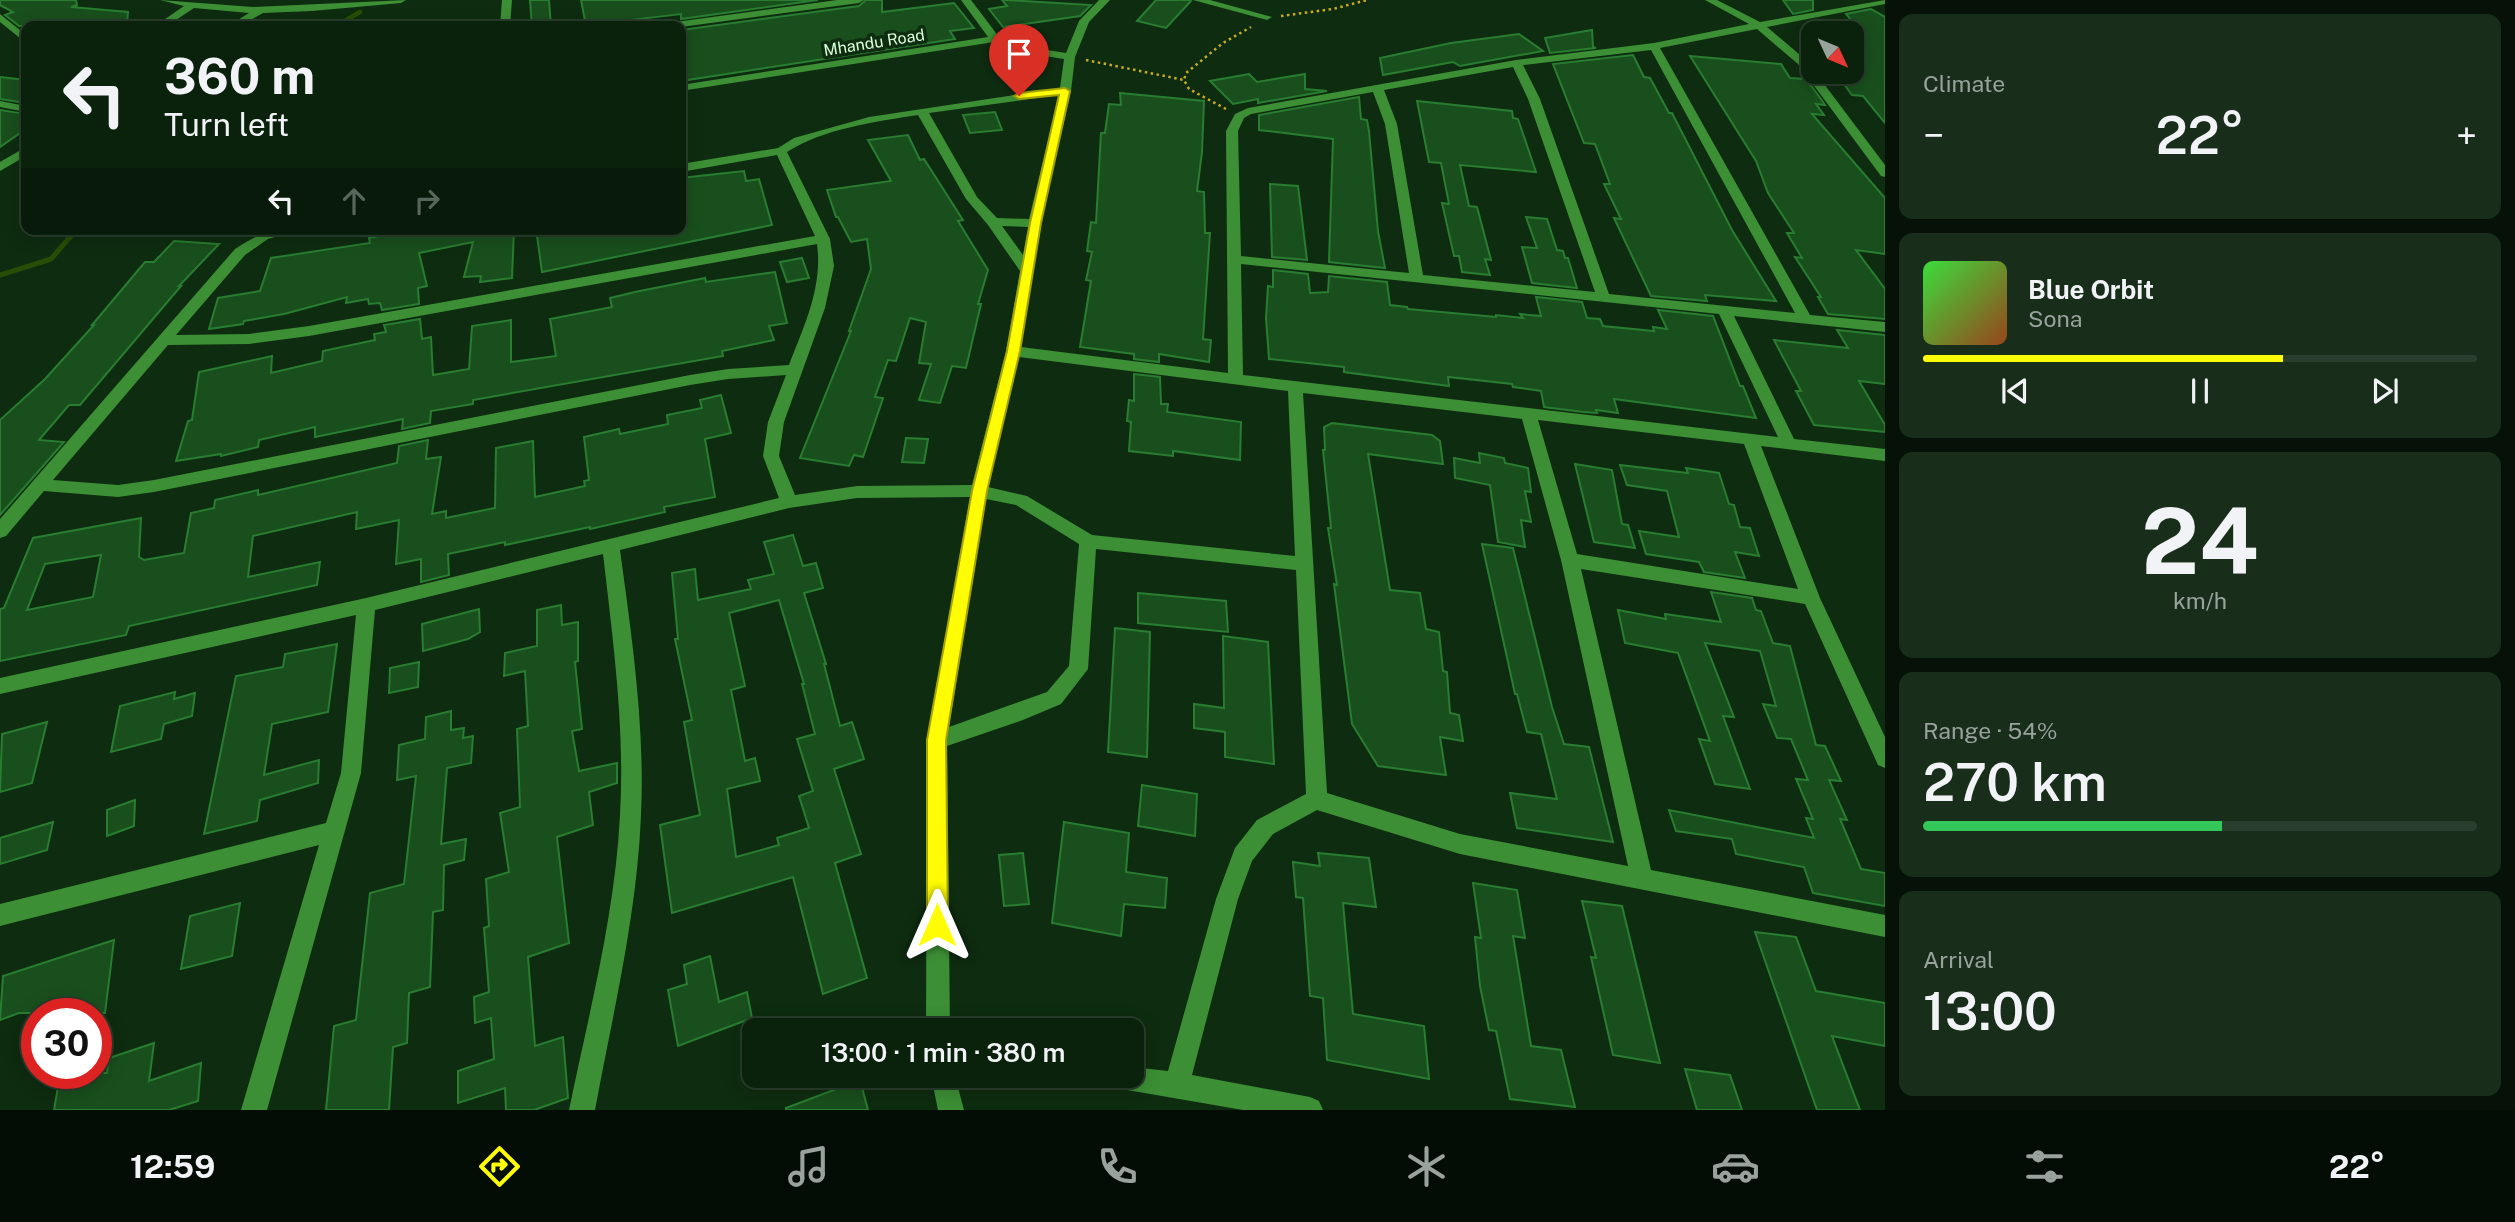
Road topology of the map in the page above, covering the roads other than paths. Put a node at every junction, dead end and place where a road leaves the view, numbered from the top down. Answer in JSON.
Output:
{"nodes":[{"id":1,"x":165,"y":0,"type":"edge"},
{"id":2,"x":401,"y":0,"type":"edge"},
{"id":3,"x":507,"y":0,"type":"edge"},
{"id":4,"x":859,"y":0,"type":"edge"},
{"id":5,"x":966,"y":0,"type":"edge"},
{"id":6,"x":1105,"y":0,"type":"edge"},
{"id":7,"x":1198,"y":0,"type":"edge"},
{"id":8,"x":1710,"y":0,"type":"edge"},
{"id":9,"x":1885,"y":1,"type":"edge"},
{"id":10,"x":191,"y":6,"type":"junction"},
{"id":11,"x":259,"y":11,"type":"junction"},
{"id":12,"x":0,"y":17,"type":"edge"},
{"id":13,"x":1267,"y":17,"type":"road end"},
{"id":14,"x":168,"y":21,"type":"edge"},
{"id":15,"x":242,"y":21,"type":"edge"},
{"id":16,"x":505,"y":21,"type":"edge"},
{"id":17,"x":686,"y":24,"type":"edge"},
{"id":18,"x":1758,"y":25,"type":"junction"},
{"id":19,"x":21,"y":36,"type":"edge"},
{"id":20,"x":995,"y":40,"type":"junction"},
{"id":21,"x":1654,"y":46,"type":"junction"},
{"id":22,"x":1070,"y":57,"type":"junction"},
{"id":23,"x":1516,"y":63,"type":"junction"},
{"id":24,"x":686,"y":87,"type":"edge"},
{"id":25,"x":1377,"y":87,"type":"junction"},
{"id":26,"x":1065,"y":91,"type":"junction"},
{"id":27,"x":0,"y":104,"type":"edge"},
{"id":28,"x":21,"y":108,"type":"edge"},
{"id":29,"x":922,"y":111,"type":"junction"},
{"id":30,"x":781,"y":152,"type":"junction"},
{"id":31,"x":21,"y":154,"type":"edge"},
{"id":32,"x":0,"y":167,"type":"edge"},
{"id":33,"x":686,"y":167,"type":"edge"},
{"id":34,"x":1885,"y":173,"type":"edge"},
{"id":35,"x":993,"y":222,"type":"junction"},
{"id":36,"x":1035,"y":223,"type":"junction"},
{"id":37,"x":269,"y":235,"type":"edge"},
{"id":38,"x":823,"y":239,"type":"junction"},
{"id":39,"x":1233,"y":259,"type":"junction"},
{"id":40,"x":1027,"y":271,"type":"junction"},
{"id":41,"x":1417,"y":278,"type":"junction"},
{"id":42,"x":1604,"y":299,"type":"junction"},
{"id":43,"x":1725,"y":312,"type":"junction"},
{"id":44,"x":1805,"y":319,"type":"junction"},
{"id":45,"x":1885,"y":327,"type":"edge"},
{"id":46,"x":164,"y":340,"type":"junction"},
{"id":47,"x":1013,"y":351,"type":"junction"},
{"id":48,"x":793,"y":370,"type":"junction"},
{"id":49,"x":1236,"y":379,"type":"junction"},
{"id":50,"x":1295,"y":387,"type":"junction"},
{"id":51,"x":1529,"y":415,"type":"junction"},
{"id":52,"x":1751,"y":441,"type":"junction"},
{"id":53,"x":1789,"y":444,"type":"junction"},
{"id":54,"x":1885,"y":455,"type":"edge"},
{"id":55,"x":40,"y":485,"type":"junction"},
{"id":56,"x":979,"y":491,"type":"junction"},
{"id":57,"x":789,"y":502,"type":"junction"},
{"id":58,"x":0,"y":531,"type":"edge"},
{"id":59,"x":1088,"y":541,"type":"junction"},
{"id":60,"x":611,"y":547,"type":"junction"},
{"id":61,"x":1570,"y":560,"type":"junction"},
{"id":62,"x":1305,"y":564,"type":"junction"},
{"id":63,"x":1811,"y":598,"type":"junction"},
{"id":64,"x":366,"y":605,"type":"junction"},
{"id":65,"x":0,"y":686,"type":"edge"},
{"id":66,"x":937,"y":740,"type":"junction"},
{"id":67,"x":1885,"y":759,"type":"edge"},
{"id":68,"x":1317,"y":800,"type":"junction"},
{"id":69,"x":336,"y":831,"type":"junction"},
{"id":70,"x":1643,"y":881,"type":"junction"},
{"id":71,"x":0,"y":915,"type":"edge"},
{"id":72,"x":1885,"y":926,"type":"edge"},
{"id":73,"x":938,"y":1018,"type":"edge"},
{"id":74,"x":1144,"y":1081,"type":"edge"},
{"id":75,"x":1177,"y":1085,"type":"junction"},
{"id":76,"x":946,"y":1088,"type":"edge"},
{"id":77,"x":254,"y":1110,"type":"edge"},
{"id":78,"x":582,"y":1110,"type":"edge"},
{"id":79,"x":951,"y":1110,"type":"edge"},
{"id":80,"x":1310,"y":1110,"type":"edge"}],
"edges":[{"from":1,"to":10,"type":"street"},
{"from":2,"to":11,"type":"street"},
{"from":3,"to":16,"type":"street"},
{"from":4,"to":17,"type":"street"},
{"from":5,"to":20,"type":"street"},
{"from":6,"to":22,"type":"street"},
{"from":7,"to":13,"type":"street"},
{"from":8,"to":18,"type":"street"},
{"from":9,"to":18,"type":"street"},
{"from":10,"to":11,"type":"street"},
{"from":10,"to":14,"type":"street"},
{"from":11,"to":15,"type":"street"},
{"from":12,"to":19,"type":"street"},
{"from":18,"to":21,"type":"street"},
{"from":18,"to":34,"type":"street"},
{"from":20,"to":22,"type":"street","name":"Mhandu Road"},
{"from":20,"to":24,"type":"street","name":"Mhandu Road"},
{"from":21,"to":23,"type":"street"},
{"from":21,"to":44,"type":"street"},
{"from":22,"to":26,"type":"street"},
{"from":23,"to":25,"type":"street"},
{"from":23,"to":42,"type":"street"},
{"from":25,"to":39,"type":"street"},
{"from":25,"to":41,"type":"street"},
{"from":26,"to":29,"type":"street"},
{"from":26,"to":36,"type":"street"},
{"from":27,"to":28,"type":"street"},
{"from":29,"to":30,"type":"street"},
{"from":29,"to":35,"type":"street"},
{"from":30,"to":33,"type":"street"},
{"from":30,"to":38,"type":"street"},
{"from":31,"to":32,"type":"street"},
{"from":35,"to":36,"type":"street"},
{"from":35,"to":40,"type":"street"},
{"from":36,"to":40,"type":"street"},
{"from":37,"to":46,"type":"street"},
{"from":38,"to":46,"type":"street"},
{"from":38,"to":48,"type":"street"},
{"from":39,"to":41,"type":"street"},
{"from":39,"to":49,"type":"street"},
{"from":40,"to":47,"type":"street"},
{"from":41,"to":42,"type":"street"},
{"from":42,"to":43,"type":"street"},
{"from":43,"to":44,"type":"street"},
{"from":43,"to":53,"type":"street"},
{"from":44,"to":45,"type":"street"},
{"from":46,"to":55,"type":"street"},
{"from":47,"to":49,"type":"street"},
{"from":47,"to":56,"type":"street"},
{"from":48,"to":55,"type":"street"},
{"from":48,"to":57,"type":"street"},
{"from":49,"to":50,"type":"street"},
{"from":50,"to":51,"type":"street"},
{"from":50,"to":62,"type":"street"},
{"from":51,"to":52,"type":"street"},
{"from":51,"to":61,"type":"street"},
{"from":52,"to":53,"type":"street"},
{"from":52,"to":63,"type":"street"},
{"from":53,"to":54,"type":"street"},
{"from":55,"to":58,"type":"street"},
{"from":56,"to":57,"type":"street"},
{"from":56,"to":59,"type":"street"},
{"from":56,"to":66,"type":"street"},
{"from":57,"to":60,"type":"street"},
{"from":59,"to":62,"type":"street"},
{"from":59,"to":66,"type":"street"},
{"from":60,"to":64,"type":"street"},
{"from":60,"to":78,"type":"street"},
{"from":61,"to":63,"type":"street"},
{"from":61,"to":70,"type":"street"},
{"from":62,"to":68,"type":"street"},
{"from":63,"to":67,"type":"street"},
{"from":64,"to":65,"type":"street"},
{"from":64,"to":69,"type":"street"},
{"from":66,"to":73,"type":"street"},
{"from":68,"to":70,"type":"street"},
{"from":68,"to":75,"type":"street"},
{"from":69,"to":71,"type":"street"},
{"from":69,"to":77,"type":"street"},
{"from":70,"to":72,"type":"street"},
{"from":74,"to":75,"type":"street"},
{"from":75,"to":80,"type":"street"},
{"from":76,"to":79,"type":"street"}]}
